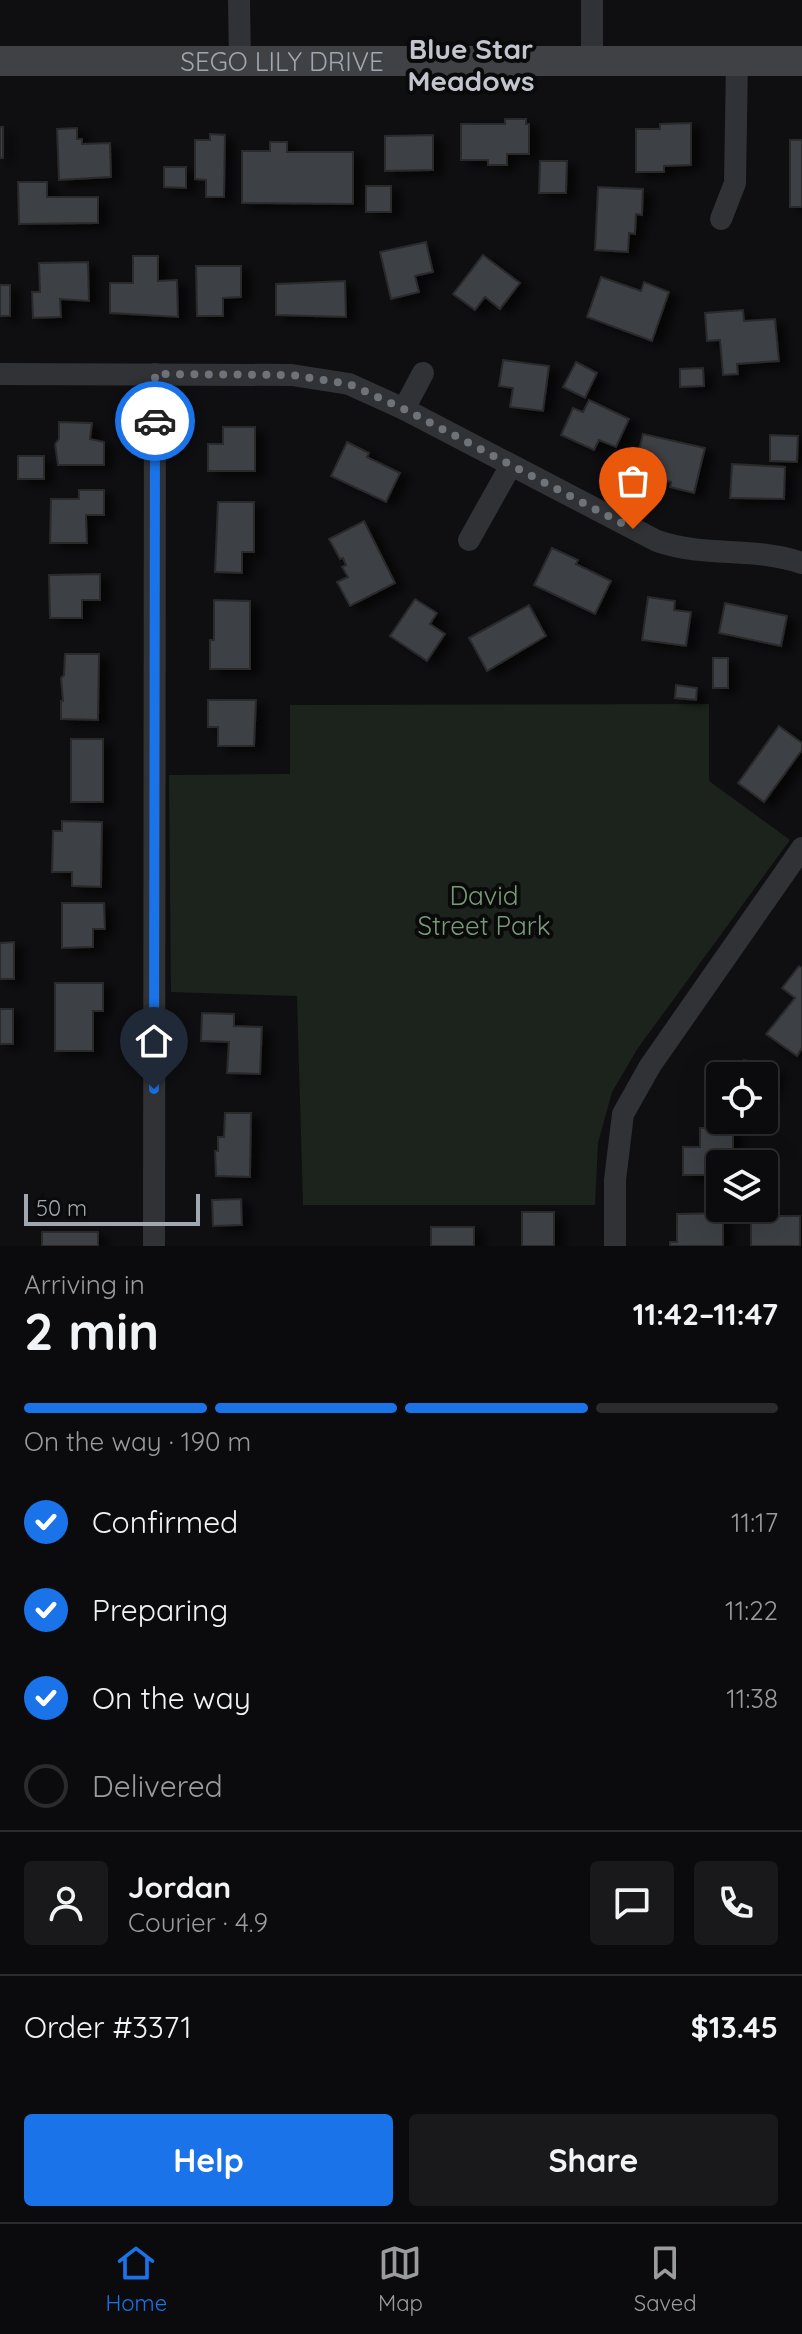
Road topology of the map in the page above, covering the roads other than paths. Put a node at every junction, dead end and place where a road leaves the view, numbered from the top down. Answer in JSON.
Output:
{"nodes":[{"id":1,"x":239,"y":0,"type":"edge"},
{"id":2,"x":592,"y":0,"type":"edge"},
{"id":3,"x":0,"y":61,"type":"edge"},
{"id":4,"x":240,"y":61,"type":"junction"},
{"id":5,"x":592,"y":61,"type":"junction"},
{"id":6,"x":737,"y":61,"type":"junction"},
{"id":7,"x":802,"y":61,"type":"edge"},
{"id":8,"x":721,"y":219,"type":"dead end"},
{"id":9,"x":423,"y":373,"type":"dead end"},
{"id":10,"x":0,"y":374,"type":"edge"},
{"id":11,"x":155,"y":374,"type":"junction"},
{"id":12,"x":404,"y":409,"type":"junction"},
{"id":13,"x":511,"y":465,"type":"junction"},
{"id":14,"x":469,"y":540,"type":"dead end"},
{"id":15,"x":802,"y":563,"type":"edge"},
{"id":16,"x":802,"y":848,"type":"edge"},
{"id":17,"x":154,"y":1246,"type":"edge"},
{"id":18,"x":615,"y":1246,"type":"edge"}],
"edges":[{"from":1,"to":4,"type":"street"},
{"from":2,"to":5,"type":"street"},
{"from":3,"to":4,"type":"main road","name":"SEGO LILY DRIVE"},
{"from":4,"to":5,"type":"main road","name":"SEGO LILY DRIVE"},
{"from":5,"to":6,"type":"main road","name":"SEGO LILY DRIVE"},
{"from":6,"to":7,"type":"main road","name":"SEGO LILY DRIVE"},
{"from":6,"to":8,"type":"street"},
{"from":9,"to":12,"type":"street"},
{"from":10,"to":11,"type":"street"},
{"from":11,"to":12,"type":"street"},
{"from":11,"to":17,"type":"street"},
{"from":12,"to":13,"type":"street"},
{"from":13,"to":14,"type":"street"},
{"from":13,"to":15,"type":"street"},
{"from":16,"to":18,"type":"street"}]}
